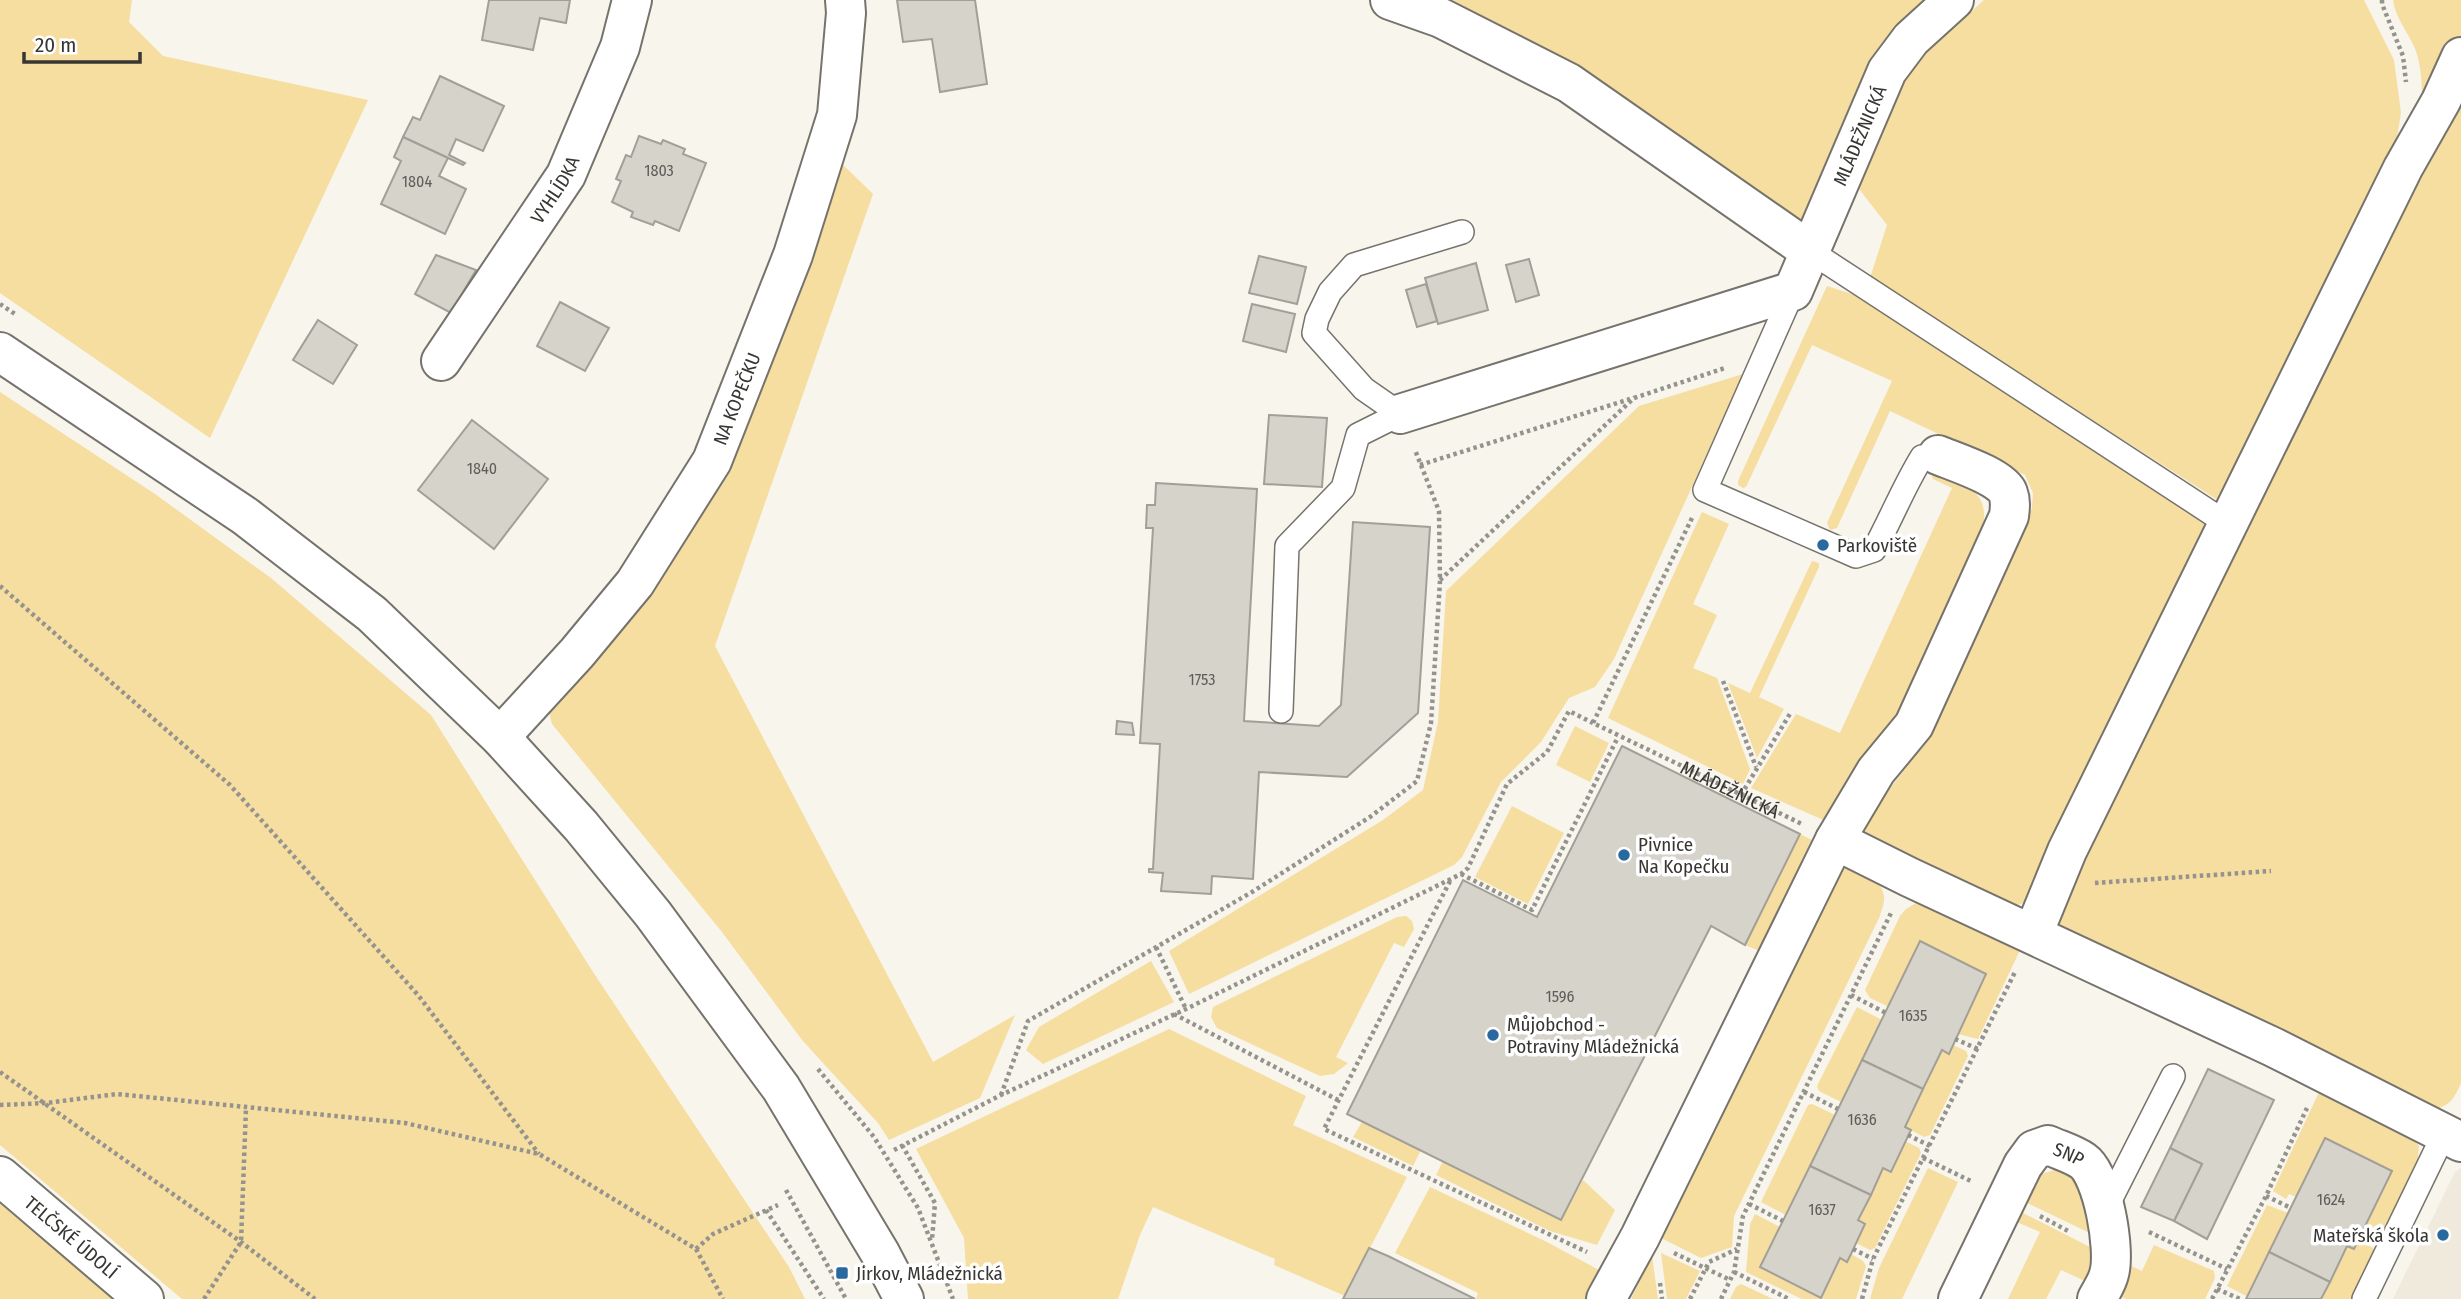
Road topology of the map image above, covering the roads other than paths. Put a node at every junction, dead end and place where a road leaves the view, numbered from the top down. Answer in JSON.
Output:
{"nodes":[{"id":1,"x":632,"y":0,"type":"edge"},
{"id":2,"x":845,"y":0,"type":"edge"},
{"id":3,"x":1390,"y":0,"type":"edge"},
{"id":4,"x":1954,"y":0,"type":"edge"},
{"id":5,"x":2461,"y":57,"type":"edge"},
{"id":6,"x":1462,"y":232,"type":"dead end"},
{"id":7,"x":1810,"y":251,"type":"junction"},
{"id":8,"x":1793,"y":291,"type":"junction"},
{"id":9,"x":0,"y":352,"type":"edge"},
{"id":10,"x":441,"y":361,"type":"dead end"},
{"id":11,"x":1400,"y":414,"type":"junction"},
{"id":12,"x":1938,"y":455,"type":"joint"},
{"id":13,"x":2228,"y":524,"type":"junction"},
{"id":14,"x":1281,"y":711,"type":"dead end"},
{"id":15,"x":500,"y":737,"type":"junction"},
{"id":16,"x":1835,"y":839,"type":"junction"},
{"id":17,"x":2033,"y":934,"type":"junction"},
{"id":18,"x":2173,"y":1076,"type":"dead end"},
{"id":19,"x":2452,"y":1138,"type":"edge"},
{"id":20,"x":0,"y":1176,"type":"edge"},
{"id":21,"x":2105,"y":1210,"type":"junction"},
{"id":22,"x":144,"y":1299,"type":"edge"},
{"id":23,"x":904,"y":1299,"type":"edge"},
{"id":24,"x":1606,"y":1299,"type":"edge"},
{"id":25,"x":1958,"y":1299,"type":"edge"},
{"id":26,"x":2097,"y":1299,"type":"edge"},
{"id":27,"x":2364,"y":1299,"type":"edge"}],
"edges":[{"from":1,"to":10,"type":"street","name":"VYHLÍDKA"},
{"from":2,"to":15,"type":"street","name":"NA KOPEČKU"},
{"from":3,"to":7,"type":"street"},
{"from":4,"to":7,"type":"street","name":"MLÁDEŽNICKÁ"},
{"from":5,"to":13,"type":"street"},
{"from":6,"to":11,"type":"lane"},
{"from":7,"to":8,"type":"street","name":"MLÁDEŽNICKÁ"},
{"from":7,"to":13,"type":"lane"},
{"from":8,"to":11,"type":"street"},
{"from":8,"to":12,"type":"lane","name":"MLÁDEŽNICKÁ"},
{"from":9,"to":15,"type":"street"},
{"from":11,"to":14,"type":"lane"},
{"from":12,"to":16,"type":"street"},
{"from":13,"to":17,"type":"street"},
{"from":15,"to":23,"type":"street"},
{"from":16,"to":17,"type":"street"},
{"from":16,"to":24,"type":"street"},
{"from":17,"to":19,"type":"street"},
{"from":18,"to":21,"type":"lane"},
{"from":19,"to":27,"type":"lane"},
{"from":20,"to":22,"type":"street","name":"TELČSKÉ ÚDOLÍ"},
{"from":21,"to":25,"type":"street","name":"SNP"},
{"from":21,"to":26,"type":"street","name":"SNP"}]}
